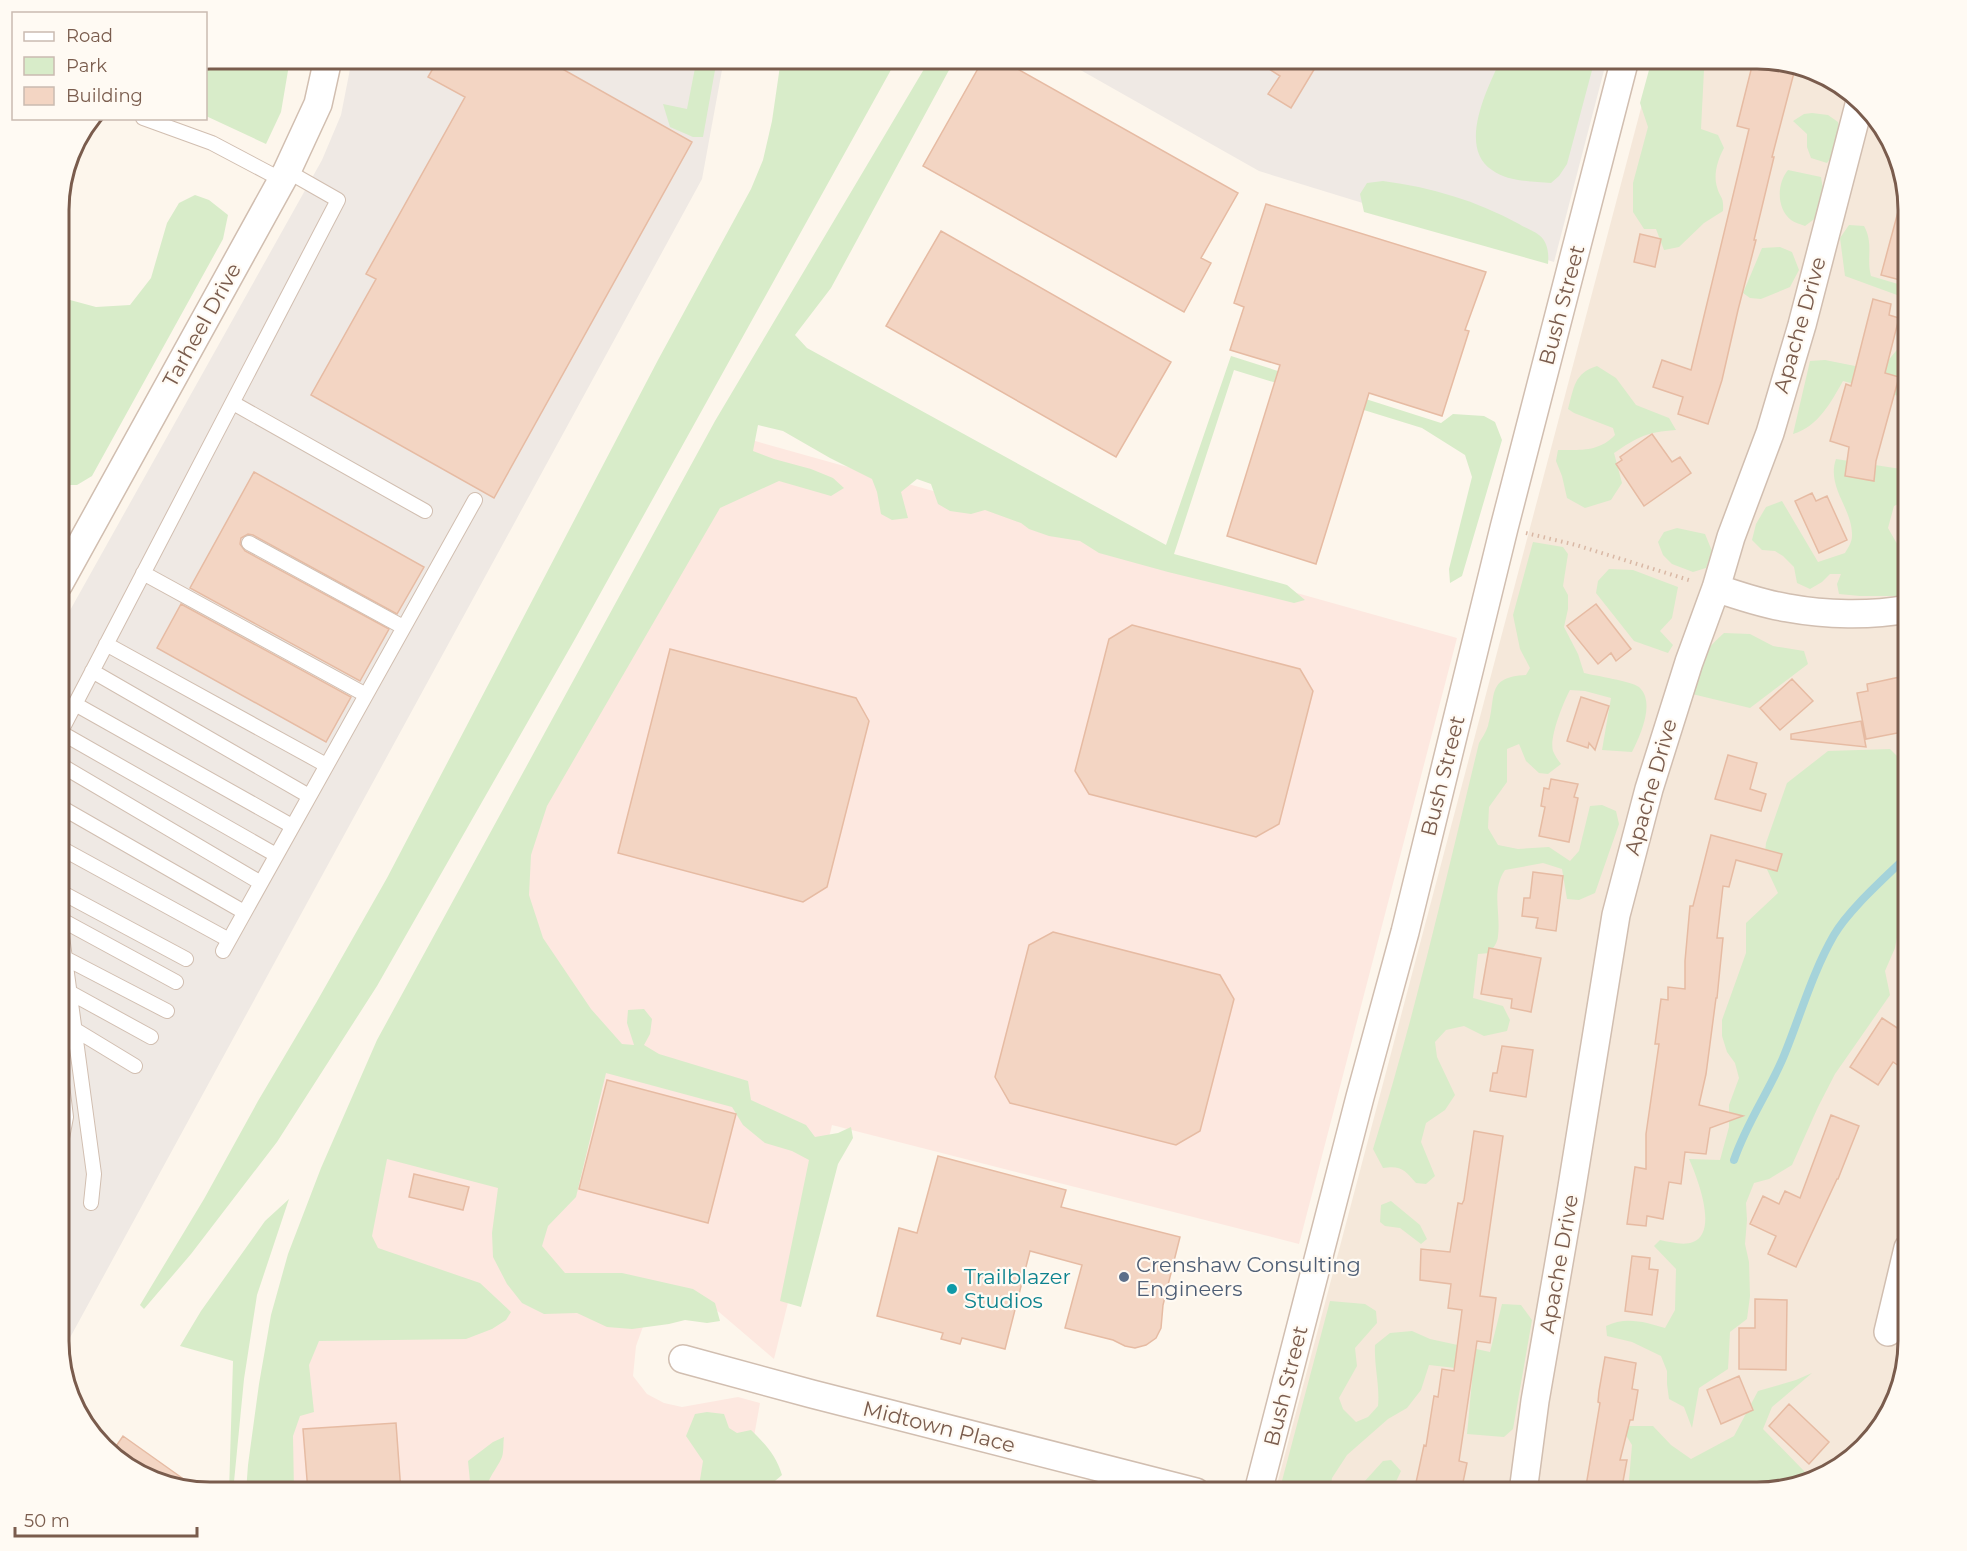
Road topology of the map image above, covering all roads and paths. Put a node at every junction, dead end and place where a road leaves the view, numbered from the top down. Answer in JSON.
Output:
{"nodes":[{"id":1,"x":326,"y":69,"type":"edge"},
{"id":2,"x":1622,"y":69,"type":"edge"},
{"id":3,"x":1858,"y":111,"type":"edge"},
{"id":4,"x":149,"y":120,"type":"edge"},
{"id":5,"x":284,"y":175,"type":"junction"},
{"id":6,"x":233,"y":403,"type":"junction"},
{"id":7,"x":474,"y":500,"type":"dead end"},
{"id":8,"x":425,"y":511,"type":"dead end"},
{"id":9,"x":1504,"y":528,"type":"junction"},
{"id":10,"x":249,"y":543,"type":"dead end"},
{"id":11,"x":69,"y":566,"type":"edge"},
{"id":12,"x":143,"y":573,"type":"junction"},
{"id":13,"x":1716,"y":588,"type":"junction"},
{"id":14,"x":1898,"y":610,"type":"edge"},
{"id":15,"x":403,"y":627,"type":"junction"},
{"id":16,"x":106,"y":644,"type":"junction"},
{"id":17,"x":92,"y":671,"type":"junction"},
{"id":18,"x":366,"y":695,"type":"junction"},
{"id":19,"x":75,"y":704,"type":"junction"},
{"id":20,"x":69,"y":716,"type":"edge"},
{"id":21,"x":69,"y":738,"type":"edge"},
{"id":22,"x":326,"y":765,"type":"junction"},
{"id":23,"x":69,"y":770,"type":"edge"},
{"id":24,"x":309,"y":796,"type":"junction"},
{"id":25,"x":69,"y":812,"type":"edge"},
{"id":26,"x":292,"y":826,"type":"junction"},
{"id":27,"x":69,"y":852,"type":"edge"},
{"id":28,"x":276,"y":855,"type":"junction"},
{"id":29,"x":261,"y":883,"type":"junction"},
{"id":30,"x":69,"y":896,"type":"edge"},
{"id":31,"x":244,"y":912,"type":"junction"},
{"id":32,"x":69,"y":924,"type":"edge"},
{"id":33,"x":186,"y":959,"type":"dead end"},
{"id":34,"x":69,"y":960,"type":"edge"},
{"id":35,"x":176,"y":982,"type":"dead end"},
{"id":36,"x":69,"y":992,"type":"joint"},
{"id":37,"x":167,"y":1011,"type":"dead end"},
{"id":38,"x":74,"y":1029,"type":"junction"},
{"id":39,"x":151,"y":1037,"type":"dead end"},
{"id":40,"x":135,"y":1066,"type":"dead end"},
{"id":41,"x":91,"y":1203,"type":"dead end"},
{"id":42,"x":1898,"y":1290,"type":"edge"},
{"id":43,"x":1888,"y":1332,"type":"dead end"},
{"id":44,"x":683,"y":1359,"type":"dead end"},
{"id":45,"x":1157,"y":1482,"type":"edge"},
{"id":46,"x":1261,"y":1482,"type":"edge"},
{"id":47,"x":1524,"y":1482,"type":"edge"}],
"edges":[{"from":1,"to":5,"type":"street","name":"Tarheel Drive"},
{"from":2,"to":9,"type":"street","name":"Bush Street"},
{"from":3,"to":13,"type":"street","name":"Apache Drive"},
{"from":4,"to":5,"type":"lane"},
{"from":5,"to":6,"type":"lane"},
{"from":5,"to":11,"type":"street","name":"Tarheel Drive"},
{"from":6,"to":8,"type":"lane"},
{"from":6,"to":12,"type":"lane"},
{"from":7,"to":15,"type":"lane"},
{"from":9,"to":13,"type":"path"},
{"from":9,"to":46,"type":"street","name":"Bush Street"},
{"from":10,"to":15,"type":"lane"},
{"from":12,"to":16,"type":"lane"},
{"from":12,"to":18,"type":"lane"},
{"from":13,"to":14,"type":"street"},
{"from":13,"to":47,"type":"street","name":"Apache Drive"},
{"from":15,"to":18,"type":"lane"},
{"from":16,"to":17,"type":"lane"},
{"from":16,"to":22,"type":"lane"},
{"from":17,"to":19,"type":"lane"},
{"from":17,"to":24,"type":"lane"},
{"from":18,"to":22,"type":"lane"},
{"from":19,"to":20,"type":"lane"},
{"from":19,"to":26,"type":"lane"},
{"from":21,"to":28,"type":"lane"},
{"from":22,"to":24,"type":"lane"},
{"from":23,"to":29,"type":"lane"},
{"from":24,"to":26,"type":"lane"},
{"from":25,"to":31,"type":"lane"},
{"from":26,"to":28,"type":"lane"},
{"from":27,"to":31,"type":"lane"},
{"from":28,"to":29,"type":"lane"},
{"from":29,"to":31,"type":"lane"},
{"from":30,"to":33,"type":"lane"},
{"from":32,"to":35,"type":"lane"},
{"from":34,"to":37,"type":"lane"},
{"from":36,"to":38,"type":"lane"},
{"from":36,"to":39,"type":"lane"},
{"from":38,"to":40,"type":"lane"},
{"from":38,"to":41,"type":"lane"},
{"from":42,"to":43,"type":"street"},
{"from":44,"to":45,"type":"street","name":"Midtown Place"}]}
